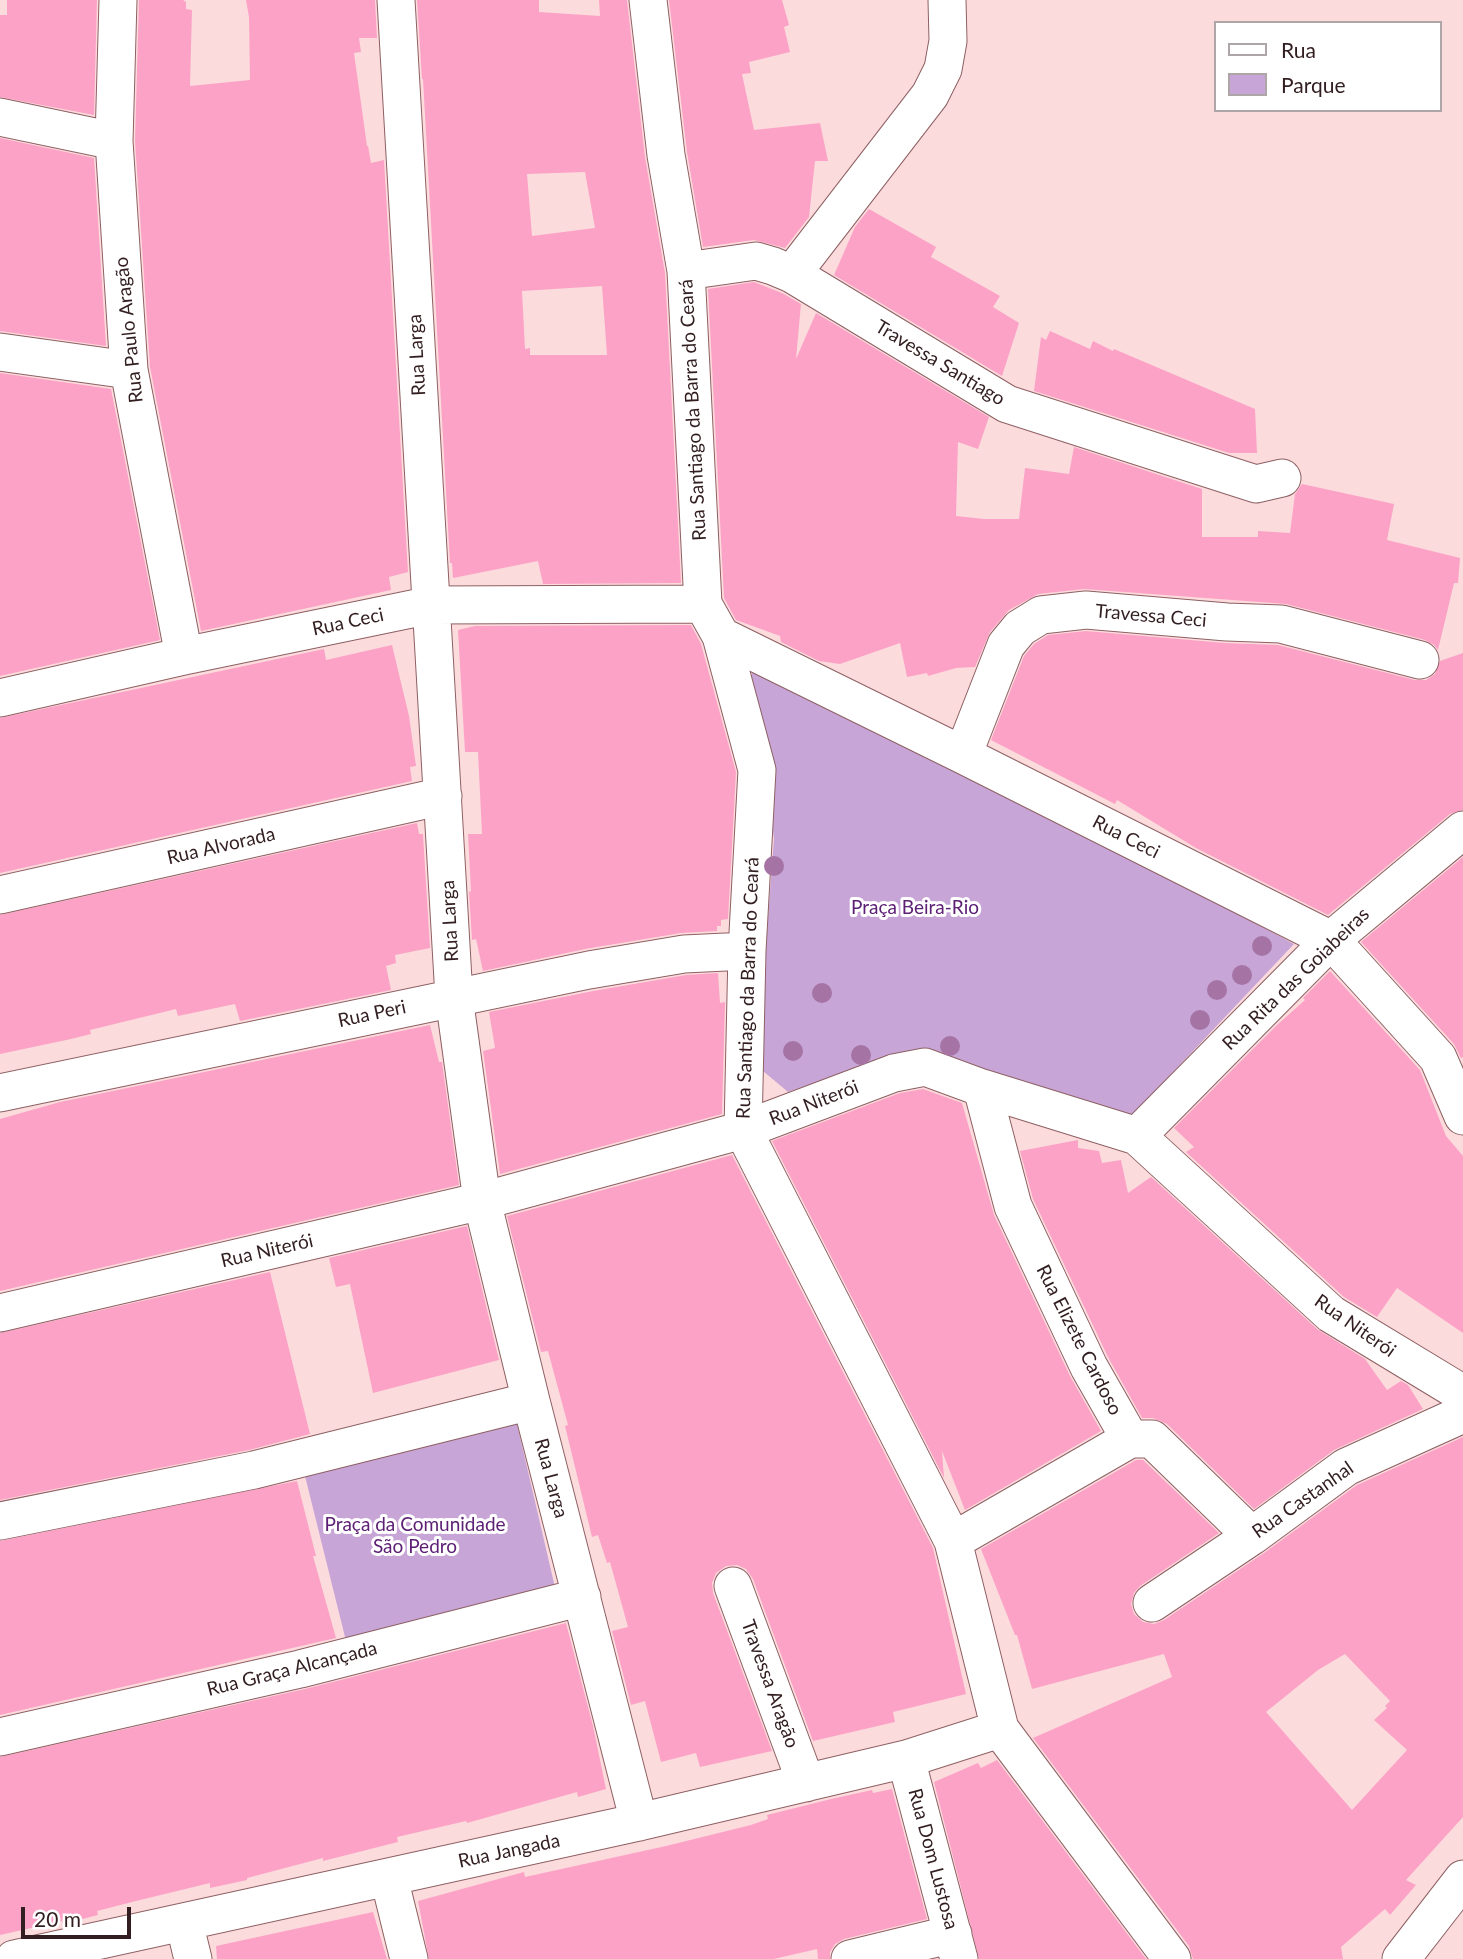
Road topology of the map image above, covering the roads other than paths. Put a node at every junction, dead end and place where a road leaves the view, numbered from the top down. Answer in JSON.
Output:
{"nodes":[{"id":1,"x":118,"y":0,"type":"edge"},
{"id":2,"x":396,"y":0,"type":"edge"},
{"id":3,"x":648,"y":0,"type":"edge"},
{"id":4,"x":947,"y":0,"type":"edge"},
{"id":5,"x":0,"y":117,"type":"edge"},
{"id":6,"x":114,"y":141,"type":"junction"},
{"id":7,"x":686,"y":271,"type":"junction"},
{"id":8,"x":792,"y":275,"type":"junction"},
{"id":9,"x":0,"y":352,"type":"edge"},
{"id":10,"x":129,"y":370,"type":"junction"},
{"id":11,"x":1282,"y":478,"type":"dead end"},
{"id":12,"x":703,"y":604,"type":"junction"},
{"id":13,"x":431,"y":605,"type":"junction"},
{"id":14,"x":721,"y":636,"type":"junction"},
{"id":15,"x":184,"y":656,"type":"junction"},
{"id":16,"x":1420,"y":660,"type":"dead end"},
{"id":17,"x":0,"y":698,"type":"edge"},
{"id":18,"x":963,"y":755,"type":"junction"},
{"id":19,"x":443,"y":796,"type":"junction"},
{"id":20,"x":1463,"y":830,"type":"edge"},
{"id":21,"x":0,"y":895,"type":"edge"},
{"id":22,"x":1331,"y":940,"type":"junction"},
{"id":23,"x":747,"y":951,"type":"junction"},
{"id":24,"x":454,"y":997,"type":"junction"},
{"id":25,"x":982,"y":1088,"type":"junction"},
{"id":26,"x":0,"y":1093,"type":"edge"},
{"id":27,"x":1463,"y":1116,"type":"edge"},
{"id":28,"x":743,"y":1130,"type":"junction"},
{"id":29,"x":1137,"y":1136,"type":"junction"},
{"id":30,"x":482,"y":1201,"type":"junction"},
{"id":31,"x":0,"y":1313,"type":"edge"},
{"id":32,"x":1463,"y":1394,"type":"edge"},
{"id":33,"x":531,"y":1401,"type":"junction"},
{"id":34,"x":1463,"y":1414,"type":"edge"},
{"id":35,"x":1130,"y":1439,"type":"junction"},
{"id":36,"x":0,"y":1521,"type":"edge"},
{"id":37,"x":1252,"y":1536,"type":"junction"},
{"id":38,"x":953,"y":1541,"type":"junction"},
{"id":39,"x":733,"y":1586,"type":"dead end"},
{"id":40,"x":582,"y":1597,"type":"junction"},
{"id":41,"x":1152,"y":1603,"type":"dead end"},
{"id":42,"x":1000,"y":1729,"type":"junction"},
{"id":43,"x":0,"y":1737,"type":"edge"},
{"id":44,"x":906,"y":1759,"type":"junction"},
{"id":45,"x":806,"y":1783,"type":"junction"},
{"id":46,"x":639,"y":1822,"type":"junction"},
{"id":47,"x":389,"y":1878,"type":"junction"},
{"id":48,"x":1463,"y":1879,"type":"edge"},
{"id":49,"x":184,"y":1922,"type":"junction"},
{"id":50,"x":956,"y":1946,"type":"edge"},
{"id":51,"x":14,"y":1959,"type":"edge"},
{"id":52,"x":192,"y":1959,"type":"edge"},
{"id":53,"x":409,"y":1959,"type":"edge"},
{"id":54,"x":850,"y":1959,"type":"edge"},
{"id":55,"x":1171,"y":1959,"type":"edge"},
{"id":56,"x":1401,"y":1959,"type":"edge"}],
"edges":[{"from":1,"to":6,"type":"street","name":"Rua Paulo Aragão"},
{"from":2,"to":13,"type":"street","name":"Rua Larga"},
{"from":3,"to":7,"type":"street","name":"Rua Santiago da Barra do Ceará"},
{"from":4,"to":8,"type":"street"},
{"from":5,"to":6,"type":"street"},
{"from":6,"to":10,"type":"street","name":"Rua Paulo Aragão"},
{"from":7,"to":8,"type":"street","name":"Travessa Santiago"},
{"from":7,"to":12,"type":"street","name":"Rua Santiago da Barra do Ceará"},
{"from":8,"to":11,"type":"street","name":"Travessa Santiago"},
{"from":9,"to":10,"type":"street"},
{"from":10,"to":15,"type":"street","name":"Rua Paulo Aragão"},
{"from":12,"to":13,"type":"street","name":"Rua Ceci"},
{"from":12,"to":14,"type":"street","name":"Rua Santiago da Barra do Ceará"},
{"from":13,"to":15,"type":"street","name":"Rua Ceci"},
{"from":13,"to":19,"type":"street","name":"Rua Larga"},
{"from":14,"to":18,"type":"street","name":"Rua Ceci"},
{"from":14,"to":23,"type":"street","name":"Rua Santiago da Barra do Ceará"},
{"from":15,"to":17,"type":"street","name":"Rua Ceci"},
{"from":16,"to":18,"type":"street","name":"Travessa Ceci"},
{"from":18,"to":22,"type":"street","name":"Rua Ceci"},
{"from":19,"to":21,"type":"street","name":"Rua Alvorada"},
{"from":19,"to":24,"type":"street","name":"Rua Larga"},
{"from":20,"to":22,"type":"street","name":"Rua Rita das Goiabeiras"},
{"from":22,"to":27,"type":"street","name":"Rua Ceci"},
{"from":22,"to":29,"type":"street","name":"Rua Rita das Goiabeiras"},
{"from":23,"to":24,"type":"street","name":"Rua Peri"},
{"from":23,"to":28,"type":"street","name":"Rua Santiago da Barra do Ceará"},
{"from":24,"to":26,"type":"street","name":"Rua Peri"},
{"from":24,"to":30,"type":"street","name":"Rua Larga"},
{"from":25,"to":28,"type":"street","name":"Rua Niterói"},
{"from":25,"to":29,"type":"street","name":"Rua Niterói"},
{"from":25,"to":35,"type":"street","name":"Rua Elizete Cardoso"},
{"from":28,"to":30,"type":"street","name":"Rua Niterói"},
{"from":28,"to":38,"type":"street","name":"Rua Santiago da Barra do Ceará"},
{"from":29,"to":32,"type":"street","name":"Rua Niterói"},
{"from":30,"to":31,"type":"street","name":"Rua Niterói"},
{"from":30,"to":33,"type":"street","name":"Rua Larga"},
{"from":33,"to":36,"type":"street"},
{"from":33,"to":40,"type":"street","name":"Rua Larga"},
{"from":34,"to":37,"type":"street","name":"Rua Castanhal"},
{"from":35,"to":37,"type":"street","name":"Rua Elizete Cardoso"},
{"from":35,"to":38,"type":"street"},
{"from":37,"to":41,"type":"street","name":"Rua Castanhal"},
{"from":38,"to":42,"type":"street","name":"Rua Santiago da Barra do Ceará"},
{"from":39,"to":45,"type":"street","name":"Travessa Aragão"},
{"from":40,"to":43,"type":"street","name":"Rua Graça Alcançada"},
{"from":40,"to":46,"type":"street","name":"Rua Larga"},
{"from":42,"to":44,"type":"street","name":"Rua Jangada"},
{"from":42,"to":55,"type":"street","name":"Rua Santiago da Barra do Ceará"},
{"from":44,"to":45,"type":"street","name":"Rua Jangada"},
{"from":44,"to":50,"type":"street","name":"Rua Dom Lustosa"},
{"from":45,"to":46,"type":"street","name":"Rua Jangada"},
{"from":46,"to":47,"type":"street","name":"Rua Jangada"},
{"from":47,"to":49,"type":"street","name":"Rua Jangada"},
{"from":47,"to":53,"type":"street"},
{"from":48,"to":56,"type":"street"},
{"from":49,"to":51,"type":"street","name":"Rua Jangada"},
{"from":49,"to":52,"type":"street"},
{"from":50,"to":54,"type":"street"}]}
